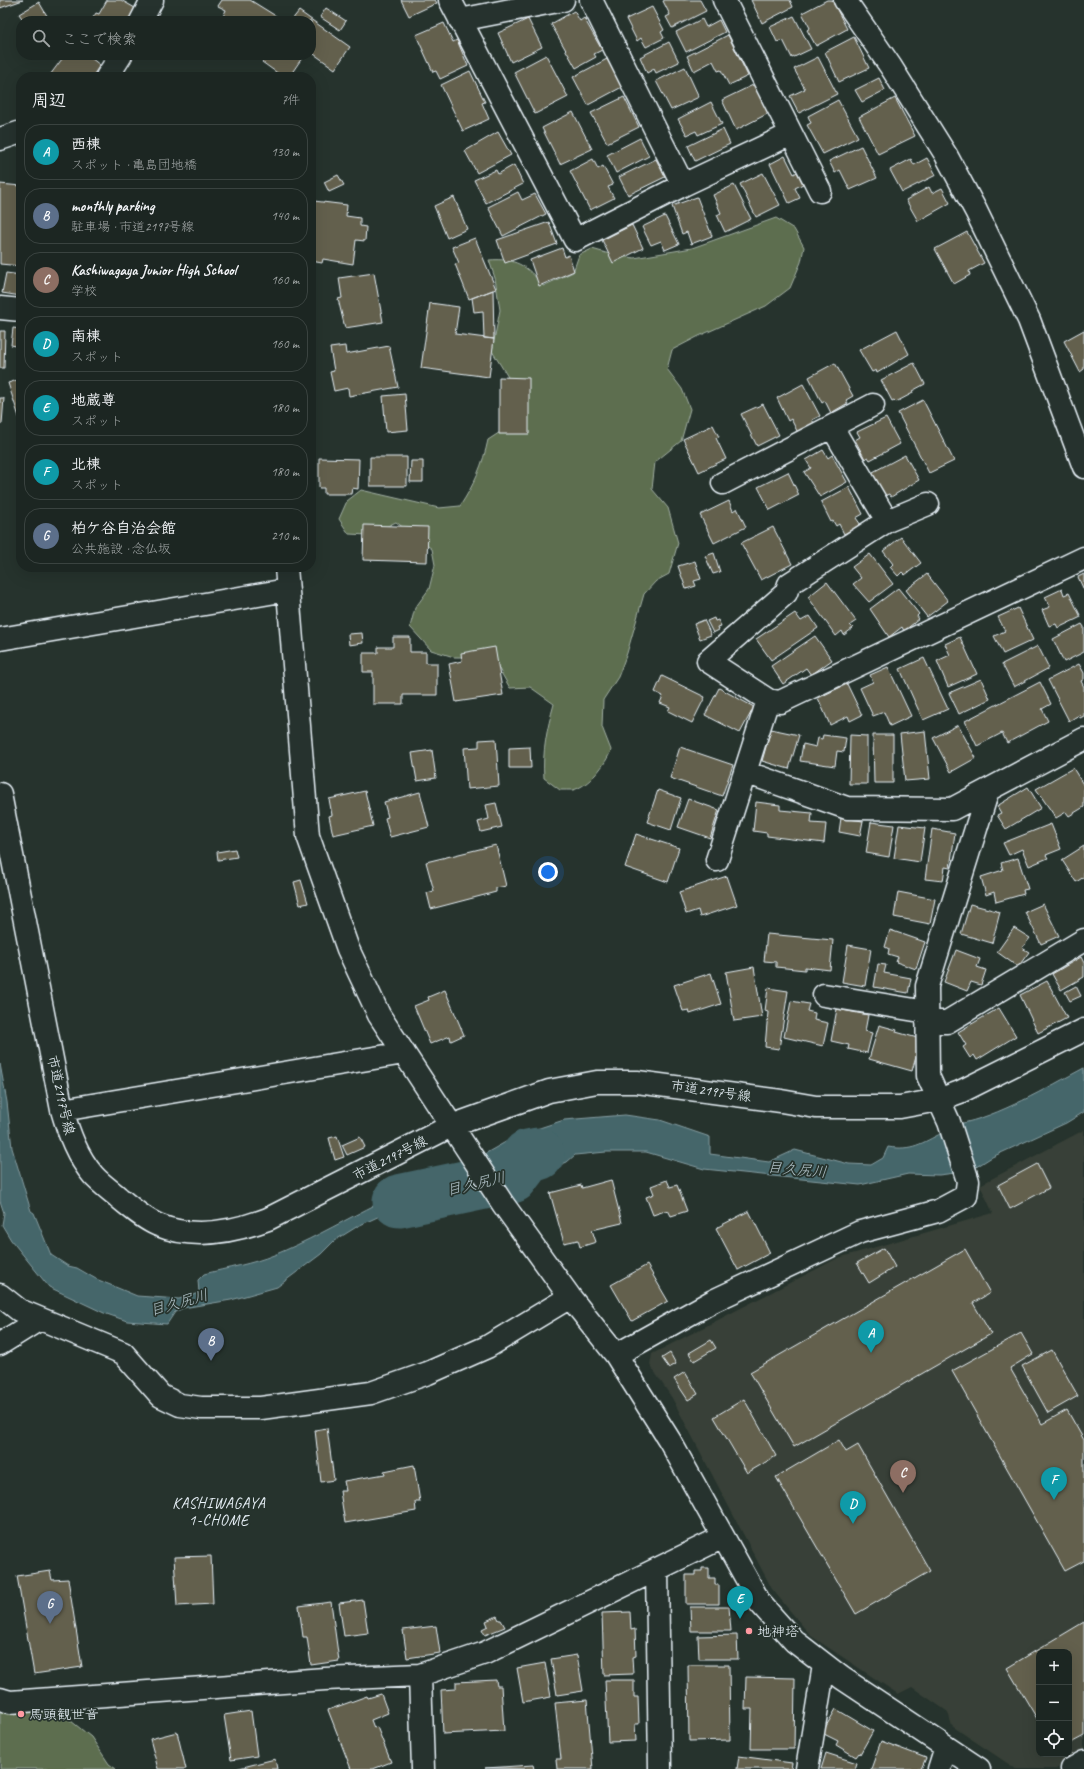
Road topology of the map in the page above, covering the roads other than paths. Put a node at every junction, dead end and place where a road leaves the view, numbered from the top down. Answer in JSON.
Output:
{"nodes":[{"id":1,"x":152,"y":0,"type":"edge"},
{"id":2,"x":450,"y":0,"type":"edge"},
{"id":3,"x":563,"y":0,"type":"edge"},
{"id":4,"x":591,"y":0,"type":"edge"},
{"id":5,"x":724,"y":0,"type":"edge"},
{"id":6,"x":845,"y":0,"type":"edge"},
{"id":7,"x":144,"y":16,"type":"edge"},
{"id":8,"x":460,"y":20,"type":"junction"},
{"id":9,"x":118,"y":60,"type":"edge"},
{"id":10,"x":110,"y":72,"type":"edge"},
{"id":11,"x":16,"y":134,"type":"edge"},
{"id":12,"x":791,"y":134,"type":"junction"},
{"id":13,"x":0,"y":139,"type":"edge"},
{"id":14,"x":683,"y":185,"type":"junction"},
{"id":15,"x":820,"y":191,"type":"dead end"},
{"id":16,"x":0,"y":308,"type":"edge"},
{"id":17,"x":16,"y":310,"type":"edge"},
{"id":18,"x":873,"y":405,"type":"dead end"},
{"id":19,"x":832,"y":427,"type":"junction"},
{"id":20,"x":1082,"y":460,"type":"edge"},
{"id":21,"x":723,"y":483,"type":"dead end"},
{"id":22,"x":928,"y":504,"type":"dead end"},
{"id":23,"x":887,"y":521,"type":"junction"},
{"id":24,"x":1084,"y":558,"type":"edge"},
{"id":25,"x":286,"y":572,"type":"edge"},
{"id":26,"x":287,"y":590,"type":"junction"},
{"id":27,"x":0,"y":639,"type":"edge"},
{"id":28,"x":768,"y":700,"type":"junction"},
{"id":29,"x":1084,"y":739,"type":"edge"},
{"id":30,"x":745,"y":772,"type":"junction"},
{"id":31,"x":988,"y":790,"type":"junction"},
{"id":32,"x":0,"y":794,"type":"edge"},
{"id":33,"x":717,"y":860,"type":"dead end"},
{"id":34,"x":1084,"y":940,"type":"edge"},
{"id":35,"x":824,"y":995,"type":"dead end"},
{"id":36,"x":927,"y":1017,"type":"junction"},
{"id":37,"x":1084,"y":1030,"type":"edge"},
{"id":38,"x":404,"y":1053,"type":"junction"},
{"id":39,"x":938,"y":1100,"type":"junction"},
{"id":40,"x":62,"y":1110,"type":"junction"},
{"id":41,"x":451,"y":1126,"type":"junction"},
{"id":42,"x":0,"y":1295,"type":"edge"},
{"id":43,"x":570,"y":1297,"type":"junction"},
{"id":44,"x":40,"y":1319,"type":"junction"},
{"id":45,"x":0,"y":1344,"type":"edge"},
{"id":46,"x":616,"y":1355,"type":"junction"},
{"id":47,"x":723,"y":1537,"type":"junction"},
{"id":48,"x":657,"y":1569,"type":"junction"},
{"id":49,"x":824,"y":1665,"type":"junction"},
{"id":50,"x":420,"y":1675,"type":"junction"},
{"id":51,"x":5,"y":1700,"type":"edge"},
{"id":52,"x":946,"y":1747,"type":"junction"},
{"id":53,"x":1084,"y":1762,"type":"edge"},
{"id":54,"x":423,"y":1769,"type":"edge"},
{"id":55,"x":660,"y":1769,"type":"edge"},
{"id":56,"x":808,"y":1769,"type":"edge"},
{"id":57,"x":939,"y":1769,"type":"edge"},
{"id":58,"x":979,"y":1769,"type":"edge"},
{"id":59,"x":1072,"y":1769,"type":"edge"}],
"edges":[{"from":1,"to":7,"type":"street"},
{"from":2,"to":8,"type":"street"},
{"from":3,"to":8,"type":"street"},
{"from":4,"to":14,"type":"street"},
{"from":5,"to":12,"type":"street"},
{"from":6,"to":20,"type":"street"},
{"from":8,"to":14,"type":"street"},
{"from":9,"to":10,"type":"street"},
{"from":11,"to":13,"type":"street"},
{"from":12,"to":14,"type":"street"},
{"from":12,"to":15,"type":"street"},
{"from":16,"to":17,"type":"street"},
{"from":18,"to":19,"type":"street"},
{"from":19,"to":21,"type":"street"},
{"from":19,"to":23,"type":"street"},
{"from":22,"to":23,"type":"street"},
{"from":23,"to":28,"type":"street"},
{"from":24,"to":28,"type":"street"},
{"from":25,"to":26,"type":"street"},
{"from":26,"to":27,"type":"street"},
{"from":26,"to":38,"type":"street"},
{"from":28,"to":30,"type":"street"},
{"from":29,"to":31,"type":"street"},
{"from":30,"to":31,"type":"street"},
{"from":30,"to":33,"type":"street"},
{"from":31,"to":36,"type":"street"},
{"from":32,"to":40,"type":"street","name":"市道2197号線"},
{"from":34,"to":36,"type":"street"},
{"from":35,"to":36,"type":"street"},
{"from":36,"to":39,"type":"street"},
{"from":37,"to":39,"type":"street","name":"市道2197号線"},
{"from":38,"to":40,"type":"street"},
{"from":38,"to":41,"type":"street"},
{"from":39,"to":41,"type":"street","name":"市道2197号線"},
{"from":39,"to":46,"type":"street"},
{"from":40,"to":41,"type":"street","name":"市道2197号線"},
{"from":41,"to":43,"type":"street"},
{"from":42,"to":44,"type":"street"},
{"from":43,"to":44,"type":"street"},
{"from":43,"to":46,"type":"street"},
{"from":44,"to":45,"type":"street"},
{"from":46,"to":47,"type":"street"},
{"from":47,"to":48,"type":"street"},
{"from":47,"to":49,"type":"street"},
{"from":48,"to":50,"type":"street"},
{"from":48,"to":55,"type":"street"},
{"from":49,"to":52,"type":"street"},
{"from":49,"to":56,"type":"street"},
{"from":50,"to":51,"type":"street"},
{"from":50,"to":54,"type":"street"},
{"from":52,"to":57,"type":"street"},
{"from":52,"to":58,"type":"street"},
{"from":53,"to":59,"type":"street"}]}
